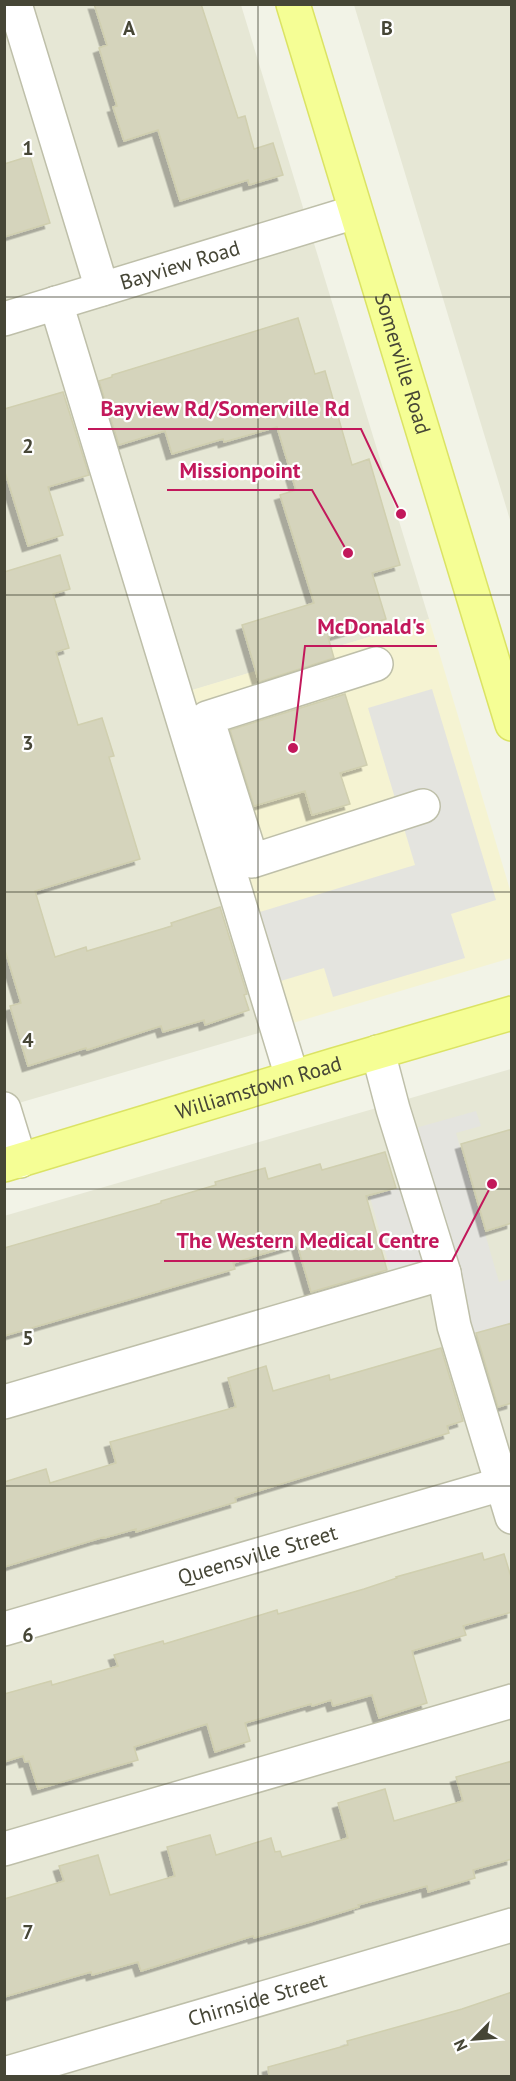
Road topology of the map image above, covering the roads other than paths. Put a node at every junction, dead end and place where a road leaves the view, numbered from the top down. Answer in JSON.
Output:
{"nodes":[{"id":1,"x":15,"y":4,"type":"edge"},
{"id":2,"x":293,"y":4,"type":"edge"},
{"id":3,"x":355,"y":212,"type":"junction"},
{"id":4,"x":102,"y":289,"type":"junction"},
{"id":5,"x":56,"y":303,"type":"junction"},
{"id":6,"x":4,"y":319,"type":"edge"},
{"id":7,"x":376,"y":664,"type":"dead end"},
{"id":8,"x":512,"y":724,"type":"edge"},
{"id":9,"x":423,"y":806,"type":"dead end"},
{"id":10,"x":512,"y":1013,"type":"edge"},
{"id":11,"x":378,"y":1052,"type":"junction"},
{"id":12,"x":292,"y":1077,"type":"junction"},
{"id":13,"x":4,"y":1109,"type":"edge"},
{"id":14,"x":12,"y":1163,"type":"edge"},
{"id":15,"x":444,"y":1273,"type":"junction"},
{"id":16,"x":4,"y":1402,"type":"edge"},
{"id":17,"x":506,"y":1482,"type":"edge"},
{"id":18,"x":512,"y":1517,"type":"edge"},
{"id":19,"x":4,"y":1629,"type":"edge"},
{"id":20,"x":512,"y":1701,"type":"edge"},
{"id":21,"x":4,"y":1849,"type":"edge"},
{"id":22,"x":512,"y":1925,"type":"edge"},
{"id":23,"x":4,"y":2074,"type":"edge"}],
"edges":[{"from":1,"to":4,"type":"street"},
{"from":2,"to":3,"type":"main road","name":"Somerville Road"},
{"from":3,"to":4,"type":"street","name":"Bayview Road"},
{"from":3,"to":8,"type":"main road","name":"Somerville Road"},
{"from":4,"to":5,"type":"street","name":"Bayview Road"},
{"from":5,"to":6,"type":"street","name":"Bayview Road"},
{"from":5,"to":12,"type":"street"},
{"from":7,"to":9,"type":"street"},
{"from":10,"to":11,"type":"main road","name":"Williamstown Road"},
{"from":11,"to":12,"type":"main road","name":"Williamstown Road"},
{"from":11,"to":15,"type":"street"},
{"from":12,"to":14,"type":"main road","name":"Williamstown Road"},
{"from":13,"to":14,"type":"street"},
{"from":15,"to":16,"type":"street"},
{"from":15,"to":17,"type":"street"},
{"from":17,"to":18,"type":"street"},
{"from":17,"to":19,"type":"street","name":"Queensville Street"},
{"from":20,"to":21,"type":"street"},
{"from":22,"to":23,"type":"street","name":"Chirnside Street"}]}
